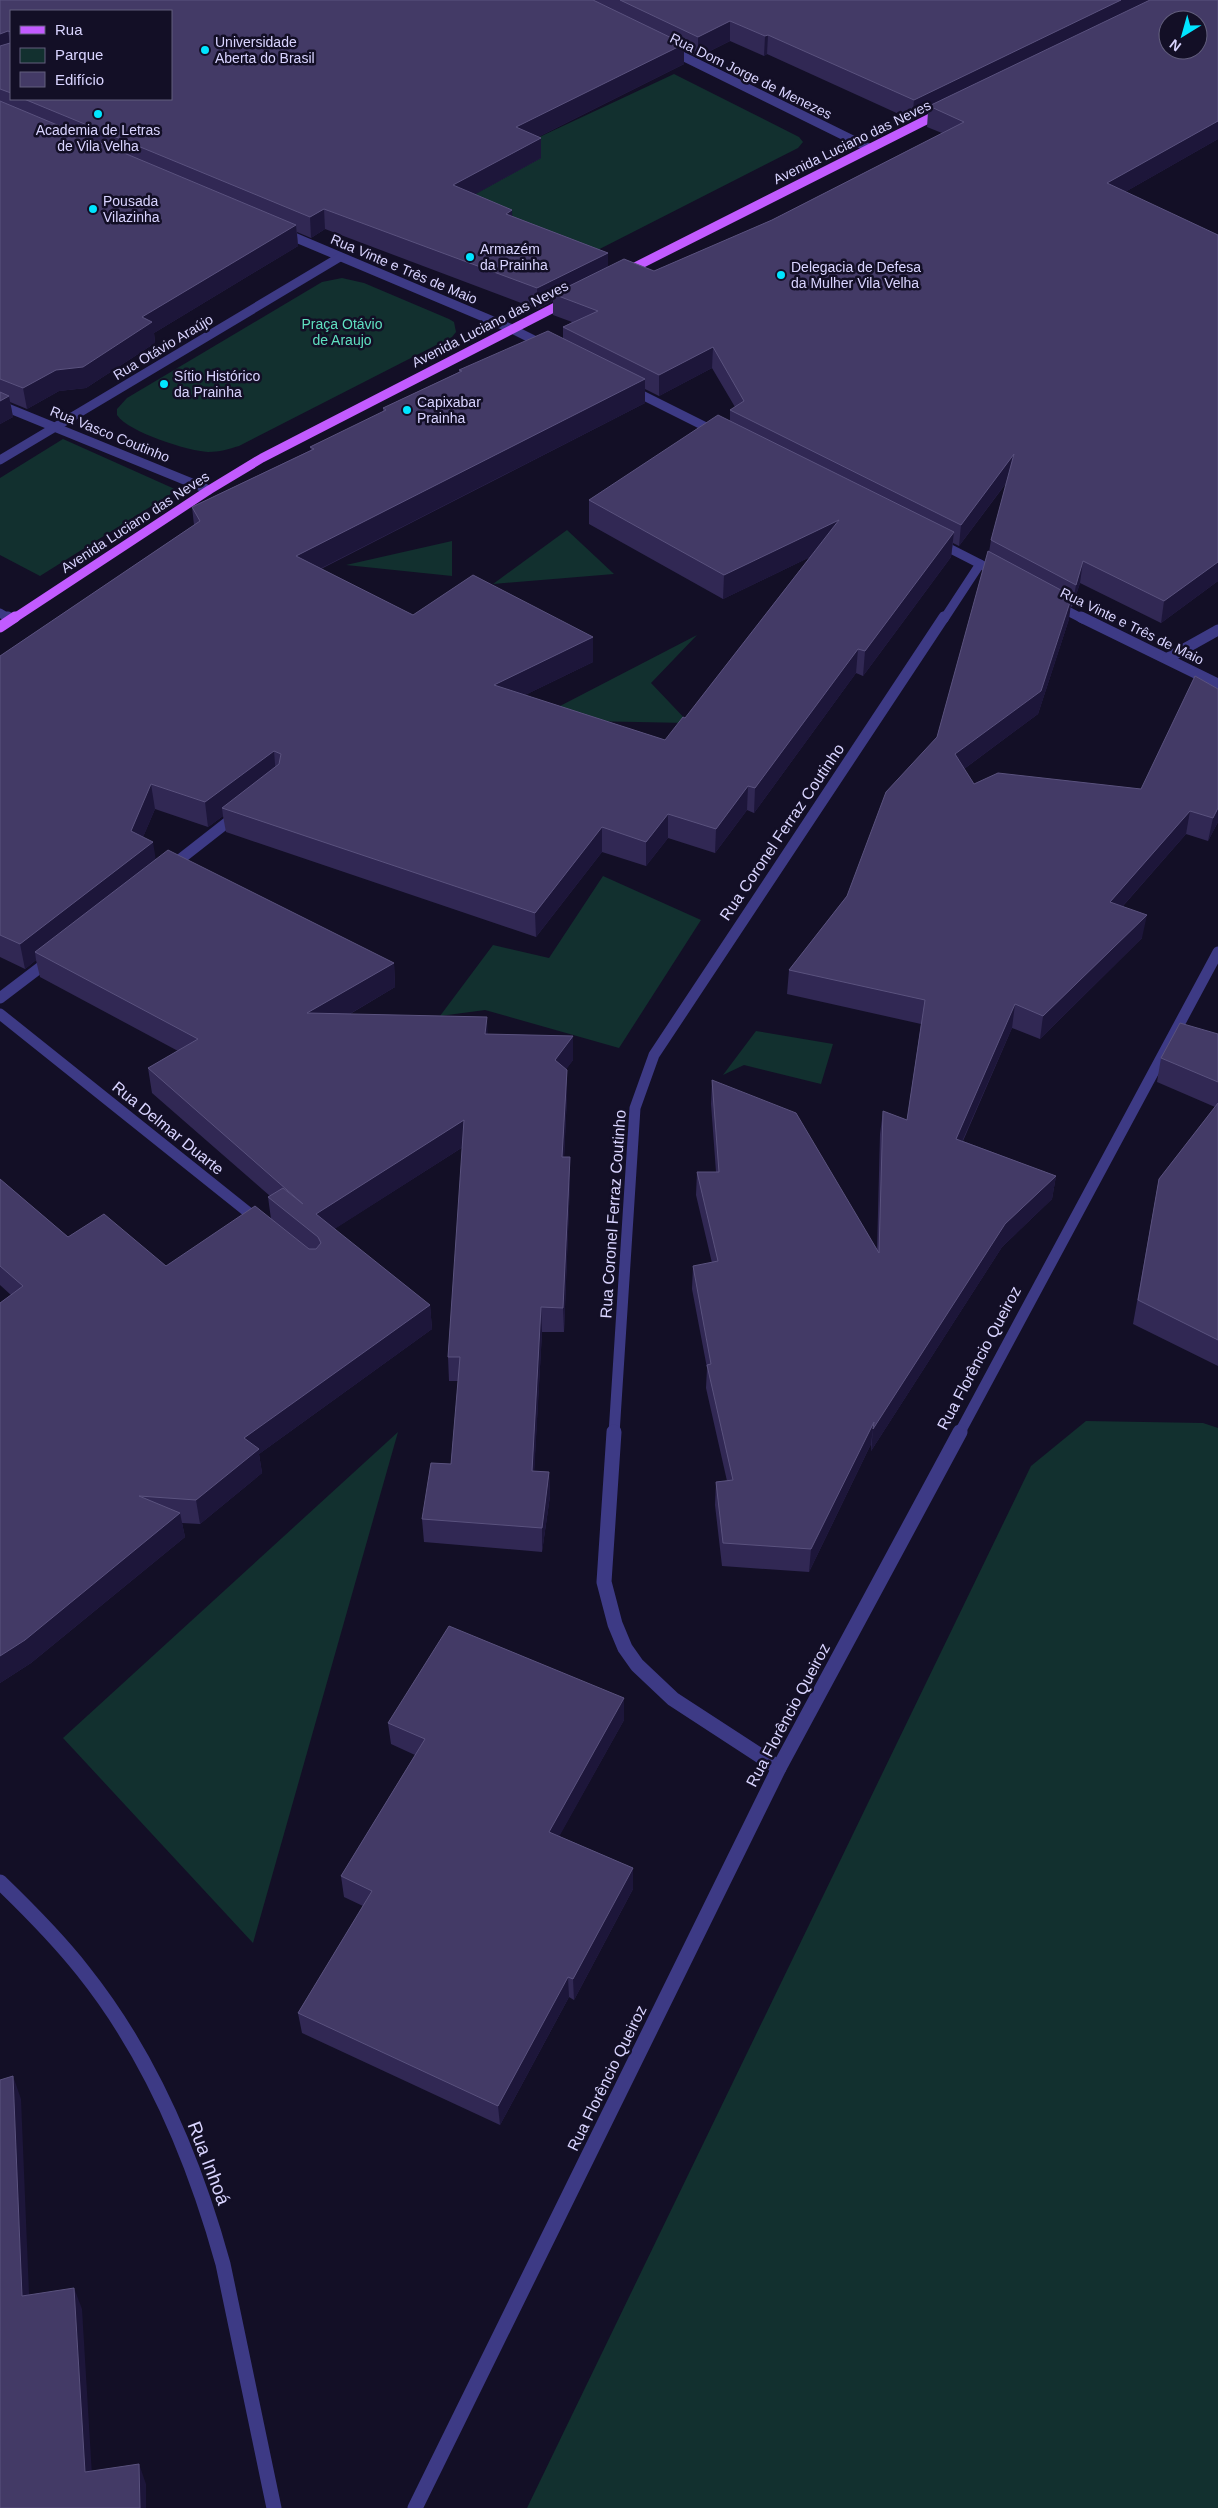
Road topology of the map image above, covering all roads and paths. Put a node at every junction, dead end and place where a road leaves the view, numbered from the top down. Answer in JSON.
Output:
{"nodes":[{"id":1,"x":665,"y":48,"type":"edge"},
{"id":2,"x":950,"y":109,"type":"edge"},
{"id":3,"x":870,"y":148,"type":"junction"},
{"id":4,"x":276,"y":230,"type":"edge"},
{"id":5,"x":340,"y":257,"type":"junction"},
{"id":6,"x":616,"y":276,"type":"edge"},
{"id":7,"x":573,"y":298,"type":"edge"},
{"id":8,"x":512,"y":329,"type":"junction"},
{"id":9,"x":556,"y":351,"type":"edge"},
{"id":10,"x":618,"y":382,"type":"edge"},
{"id":11,"x":0,"y":405,"type":"edge"},
{"id":12,"x":56,"y":426,"type":"junction"},
{"id":13,"x":724,"y":435,"type":"edge"},
{"id":14,"x":0,"y":460,"type":"edge"},
{"id":15,"x":209,"y":490,"type":"junction"},
{"id":16,"x":927,"y":537,"type":"edge"},
{"id":17,"x":980,"y":564,"type":"junction"},
{"id":18,"x":996,"y":573,"type":"edge"},
{"id":19,"x":1047,"y":600,"type":"edge"},
{"id":20,"x":0,"y":613,"type":"edge"},
{"id":21,"x":11,"y":619,"type":"junction"},
{"id":22,"x":0,"y":627,"type":"edge"},
{"id":23,"x":1218,"y":630,"type":"edge"},
{"id":24,"x":1168,"y":658,"type":"junction"},
{"id":25,"x":1218,"y":684,"type":"edge"},
{"id":26,"x":246,"y":807,"type":"edge"},
{"id":27,"x":162,"y":873,"type":"edge"},
{"id":28,"x":62,"y":951,"type":"edge"},
{"id":29,"x":1218,"y":952,"type":"edge"},
{"id":30,"x":0,"y":998,"type":"edge"},
{"id":31,"x":0,"y":1014,"type":"edge"},
{"id":32,"x":270,"y":1230,"type":"edge"},
{"id":33,"x":779,"y":1768,"type":"junction"},
{"id":34,"x":0,"y":1882,"type":"edge"},
{"id":35,"x":274,"y":2508,"type":"edge"},
{"id":36,"x":415,"y":2508,"type":"edge"}],
"edges":[{"from":1,"to":3,"type":"street","name":"Rua Dom Jorge de Menezes"},
{"from":2,"to":3,"type":"main road","name":"Avenida Luciano das Neves"},
{"from":3,"to":6,"type":"main road","name":"Avenida Luciano das Neves"},
{"from":4,"to":5,"type":"street","name":"Rua Vinte e Três de Maio"},
{"from":5,"to":8,"type":"street","name":"Rua Vinte e Três de Maio"},
{"from":5,"to":12,"type":"street","name":"Rua Otávio Araújo"},
{"from":7,"to":8,"type":"main road","name":"Avenida Luciano das Neves"},
{"from":8,"to":9,"type":"street","name":"Rua Vinte e Três de Maio"},
{"from":8,"to":15,"type":"main road","name":"Avenida Luciano das Neves"},
{"from":10,"to":13,"type":"street"},
{"from":11,"to":12,"type":"street","name":"Rua Vasco Coutinho"},
{"from":12,"to":14,"type":"street","name":"Rua Otávio Araújo"},
{"from":12,"to":15,"type":"street","name":"Rua Vasco Coutinho"},
{"from":15,"to":21,"type":"main road","name":"Avenida Luciano das Neves"},
{"from":16,"to":17,"type":"street"},
{"from":17,"to":18,"type":"street"},
{"from":17,"to":33,"type":"street","name":"Rua Coronel Ferraz Coutinho"},
{"from":19,"to":24,"type":"street","name":"Rua Vinte e Três de Maio"},
{"from":20,"to":21,"type":"street"},
{"from":21,"to":22,"type":"main road","name":"Avenida Luciano das Neves"},
{"from":23,"to":24,"type":"street"},
{"from":24,"to":25,"type":"street","name":"Rua Vinte e Três de Maio"},
{"from":26,"to":27,"type":"street"},
{"from":28,"to":30,"type":"street"},
{"from":29,"to":33,"type":"street","name":"Rua Florêncio Queiroz"},
{"from":31,"to":32,"type":"street","name":"Rua Delmar Duarte"},
{"from":33,"to":36,"type":"street","name":"Rua Florêncio Queiroz"},
{"from":34,"to":35,"type":"street","name":"Rua Inhoá"}]}
